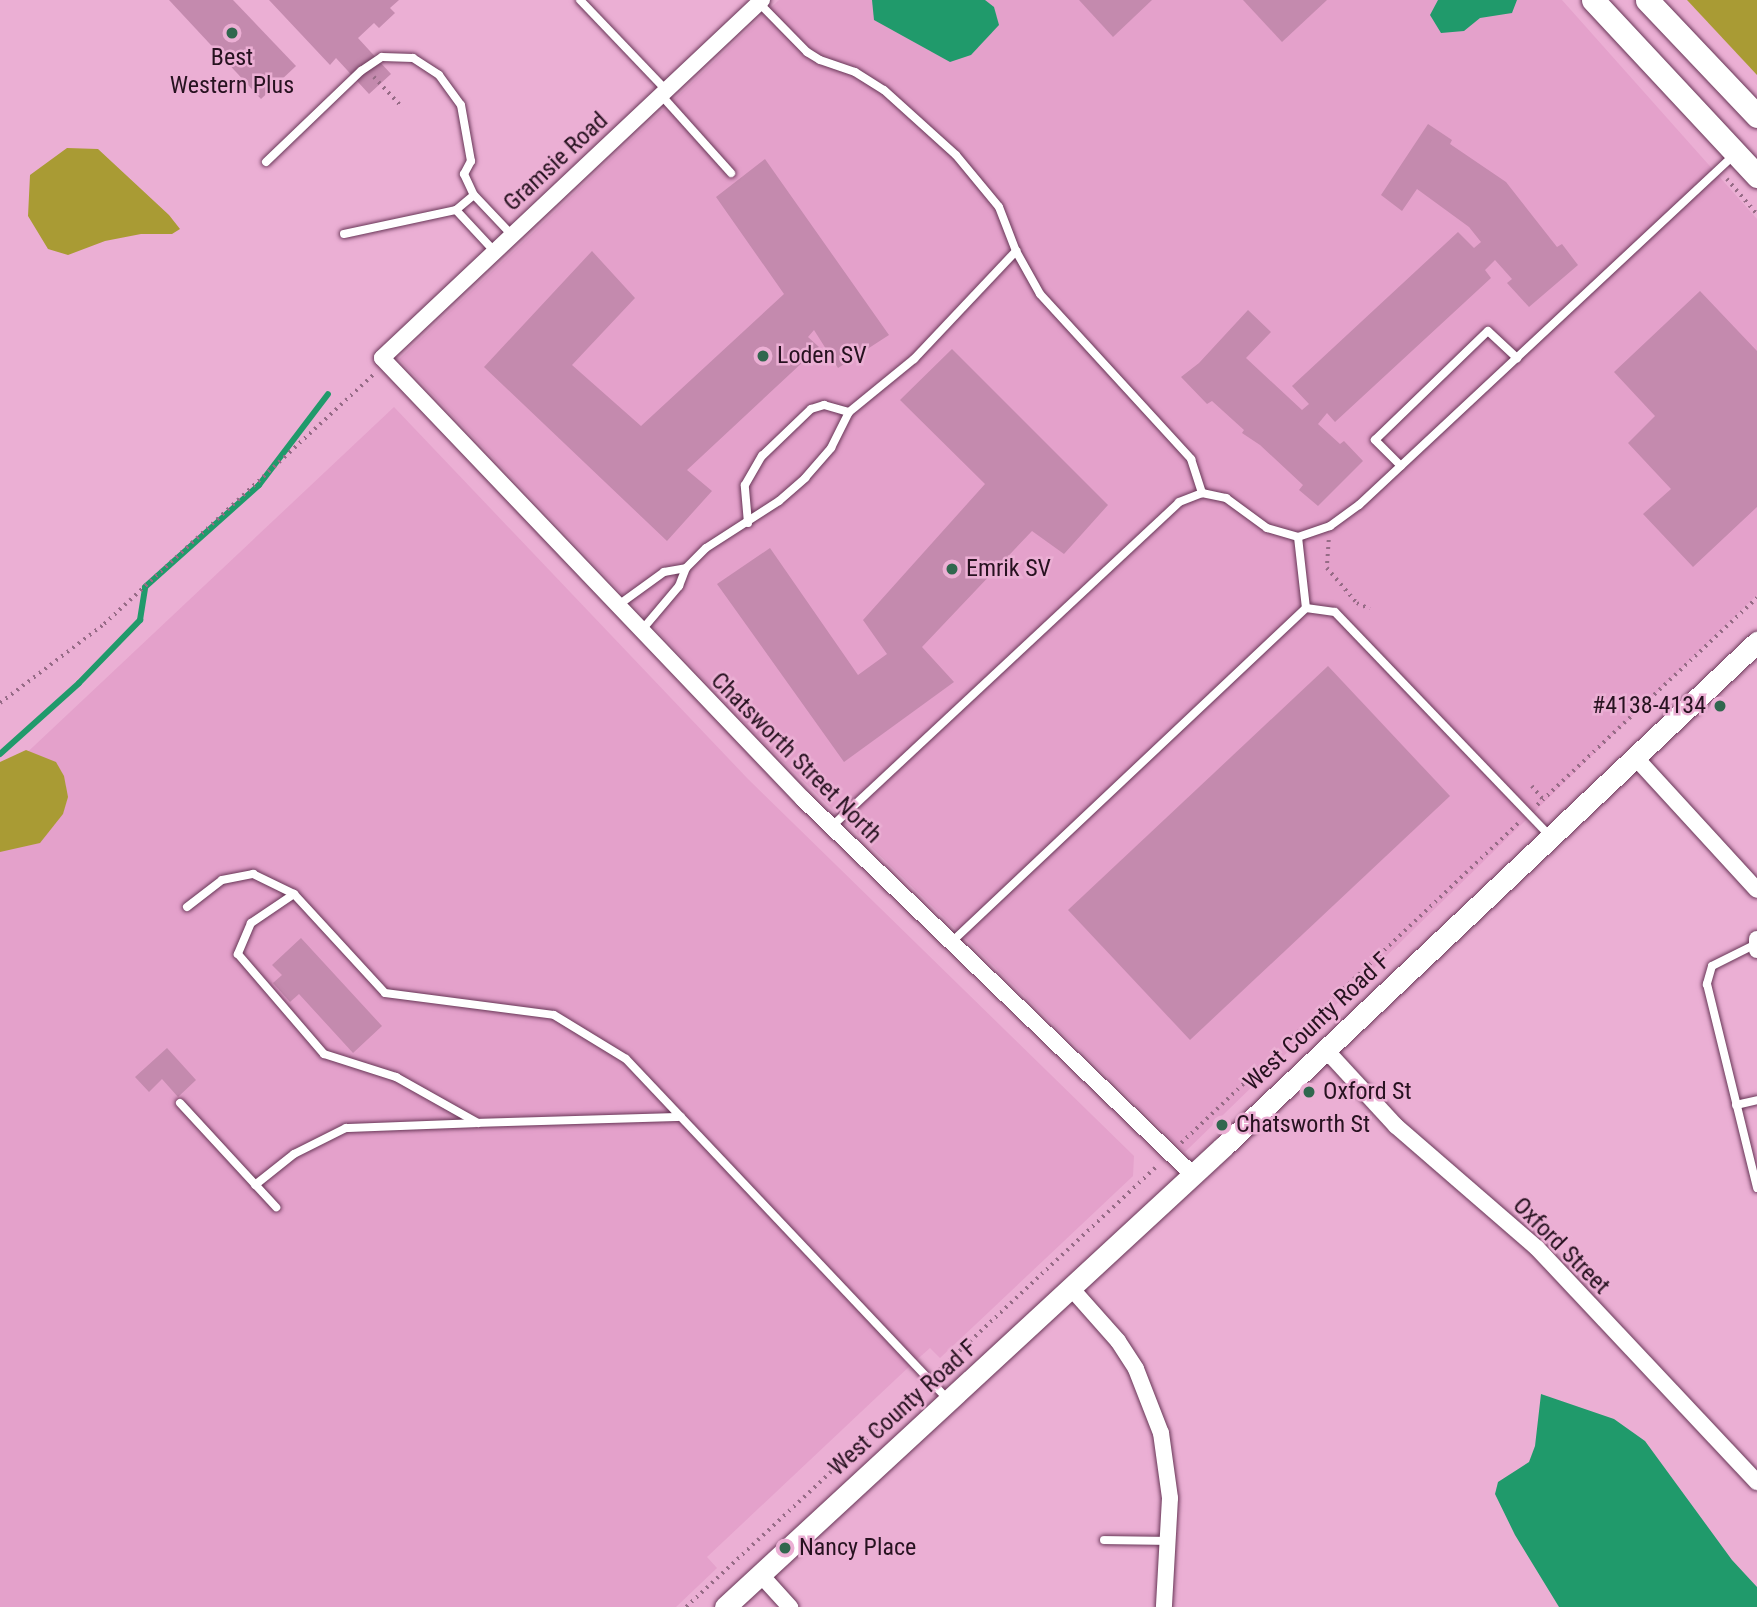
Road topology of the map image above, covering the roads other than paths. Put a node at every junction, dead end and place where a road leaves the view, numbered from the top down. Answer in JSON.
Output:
{"nodes":[{"id":1,"x":580,"y":0,"type":"edge"},
{"id":2,"x":1593,"y":0,"type":"edge"},
{"id":3,"x":1647,"y":0,"type":"edge"},
{"id":4,"x":760,"y":1,"type":"edge"},
{"id":5,"x":663,"y":93,"type":"junction"},
{"id":6,"x":1757,"y":116,"type":"edge"},
{"id":7,"x":1736,"y":154,"type":"junction"},
{"id":8,"x":265,"y":162,"type":"dead end"},
{"id":9,"x":731,"y":173,"type":"dead end"},
{"id":10,"x":1757,"y":176,"type":"edge"},
{"id":11,"x":474,"y":195,"type":"junction"},
{"id":12,"x":456,"y":210,"type":"junction"},
{"id":13,"x":344,"y":234,"type":"dead end"},
{"id":14,"x":512,"y":235,"type":"junction"},
{"id":15,"x":1016,"y":251,"type":"junction"},
{"id":16,"x":495,"y":252,"type":"junction"},
{"id":17,"x":1517,"y":358,"type":"junction"},
{"id":18,"x":384,"y":360,"type":"joint"},
{"id":19,"x":849,"y":412,"type":"junction"},
{"id":20,"x":1401,"y":466,"type":"junction"},
{"id":21,"x":1202,"y":493,"type":"junction"},
{"id":22,"x":748,"y":523,"type":"junction"},
{"id":23,"x":1298,"y":537,"type":"junction"},
{"id":24,"x":686,"y":568,"type":"junction"},
{"id":25,"x":617,"y":606,"type":"junction"},
{"id":26,"x":1306,"y":608,"type":"junction"},
{"id":27,"x":640,"y":631,"type":"junction"},
{"id":28,"x":1757,"y":642,"type":"edge"},
{"id":29,"x":1635,"y":757,"type":"junction"},
{"id":30,"x":831,"y":827,"type":"junction"},
{"id":31,"x":1551,"y":837,"type":"junction"},
{"id":32,"x":1757,"y":890,"type":"edge"},
{"id":33,"x":294,"y":894,"type":"junction"},
{"id":34,"x":187,"y":907,"type":"dead end"},
{"id":35,"x":1757,"y":939,"type":"edge"},
{"id":36,"x":950,"y":943,"type":"junction"},
{"id":37,"x":1756,"y":944,"type":"edge"},
{"id":38,"x":1757,"y":950,"type":"edge"},
{"id":39,"x":1326,"y":1050,"type":"junction"},
{"id":40,"x":1757,"y":1100,"type":"edge"},
{"id":41,"x":180,"y":1103,"type":"dead end"},
{"id":42,"x":1736,"y":1105,"type":"junction"},
{"id":43,"x":681,"y":1117,"type":"junction"},
{"id":44,"x":478,"y":1123,"type":"junction"},
{"id":45,"x":1193,"y":1175,"type":"junction"},
{"id":46,"x":256,"y":1185,"type":"junction"},
{"id":47,"x":1757,"y":1188,"type":"edge"},
{"id":48,"x":276,"y":1207,"type":"dead end"},
{"id":49,"x":1071,"y":1288,"type":"junction"},
{"id":50,"x":950,"y":1401,"type":"junction"},
{"id":51,"x":1757,"y":1482,"type":"edge"},
{"id":52,"x":1104,"y":1540,"type":"dead end"},
{"id":53,"x":1169,"y":1541,"type":"junction"},
{"id":54,"x":760,"y":1574,"type":"junction"},
{"id":55,"x":725,"y":1607,"type":"edge"},
{"id":56,"x":790,"y":1607,"type":"edge"},
{"id":57,"x":1164,"y":1607,"type":"edge"}],
"edges":[{"from":1,"to":5,"type":"lane"},
{"from":2,"to":7,"type":"main road"},
{"from":3,"to":6,"type":"main road"},
{"from":4,"to":5,"type":"street","name":"Gramsie Road"},
{"from":4,"to":15,"type":"lane"},
{"from":5,"to":9,"type":"lane"},
{"from":5,"to":14,"type":"street","name":"Gramsie Road"},
{"from":7,"to":10,"type":"main road"},
{"from":7,"to":17,"type":"lane"},
{"from":8,"to":11,"type":"lane"},
{"from":11,"to":12,"type":"lane"},
{"from":11,"to":14,"type":"lane"},
{"from":12,"to":13,"type":"lane"},
{"from":12,"to":16,"type":"lane"},
{"from":14,"to":16,"type":"street","name":"Gramsie Road"},
{"from":15,"to":19,"type":"lane"},
{"from":15,"to":21,"type":"lane"},
{"from":16,"to":18,"type":"street","name":"Gramsie Road"},
{"from":17,"to":20,"type":"lane"},
{"from":17,"to":20,"type":"lane"},
{"from":18,"to":25,"type":"street","name":"Chatsworth Street North"},
{"from":19,"to":22,"type":"lane"},
{"from":19,"to":22,"type":"lane"},
{"from":20,"to":23,"type":"lane"},
{"from":21,"to":23,"type":"lane"},
{"from":21,"to":30,"type":"lane"},
{"from":22,"to":24,"type":"lane"},
{"from":23,"to":26,"type":"lane"},
{"from":24,"to":25,"type":"lane"},
{"from":24,"to":27,"type":"lane"},
{"from":25,"to":27,"type":"street","name":"Chatsworth Street North"},
{"from":26,"to":31,"type":"lane"},
{"from":26,"to":36,"type":"lane"},
{"from":27,"to":30,"type":"street","name":"Chatsworth Street North"},
{"from":28,"to":29,"type":"street","name":"West County Road F"},
{"from":29,"to":31,"type":"street","name":"West County Road F"},
{"from":29,"to":32,"type":"street"},
{"from":30,"to":36,"type":"street","name":"Chatsworth Street North"},
{"from":31,"to":39,"type":"street","name":"West County Road F"},
{"from":33,"to":34,"type":"lane"},
{"from":33,"to":43,"type":"lane"},
{"from":33,"to":44,"type":"lane"},
{"from":35,"to":37,"type":"street"},
{"from":36,"to":45,"type":"street","name":"Chatsworth Street North"},
{"from":37,"to":38,"type":"street"},
{"from":37,"to":42,"type":"lane"},
{"from":39,"to":45,"type":"street","name":"West County Road F"},
{"from":39,"to":51,"type":"street","name":"Oxford Street"},
{"from":40,"to":42,"type":"lane"},
{"from":41,"to":46,"type":"lane"},
{"from":42,"to":47,"type":"lane"},
{"from":43,"to":44,"type":"lane"},
{"from":43,"to":50,"type":"lane"},
{"from":44,"to":46,"type":"lane"},
{"from":45,"to":49,"type":"street","name":"West County Road F"},
{"from":46,"to":48,"type":"lane"},
{"from":49,"to":50,"type":"street","name":"West County Road F"},
{"from":49,"to":53,"type":"street"},
{"from":50,"to":54,"type":"street","name":"West County Road F"},
{"from":52,"to":53,"type":"lane"},
{"from":53,"to":57,"type":"street"},
{"from":54,"to":55,"type":"street","name":"West County Road F"},
{"from":54,"to":56,"type":"street"}]}
